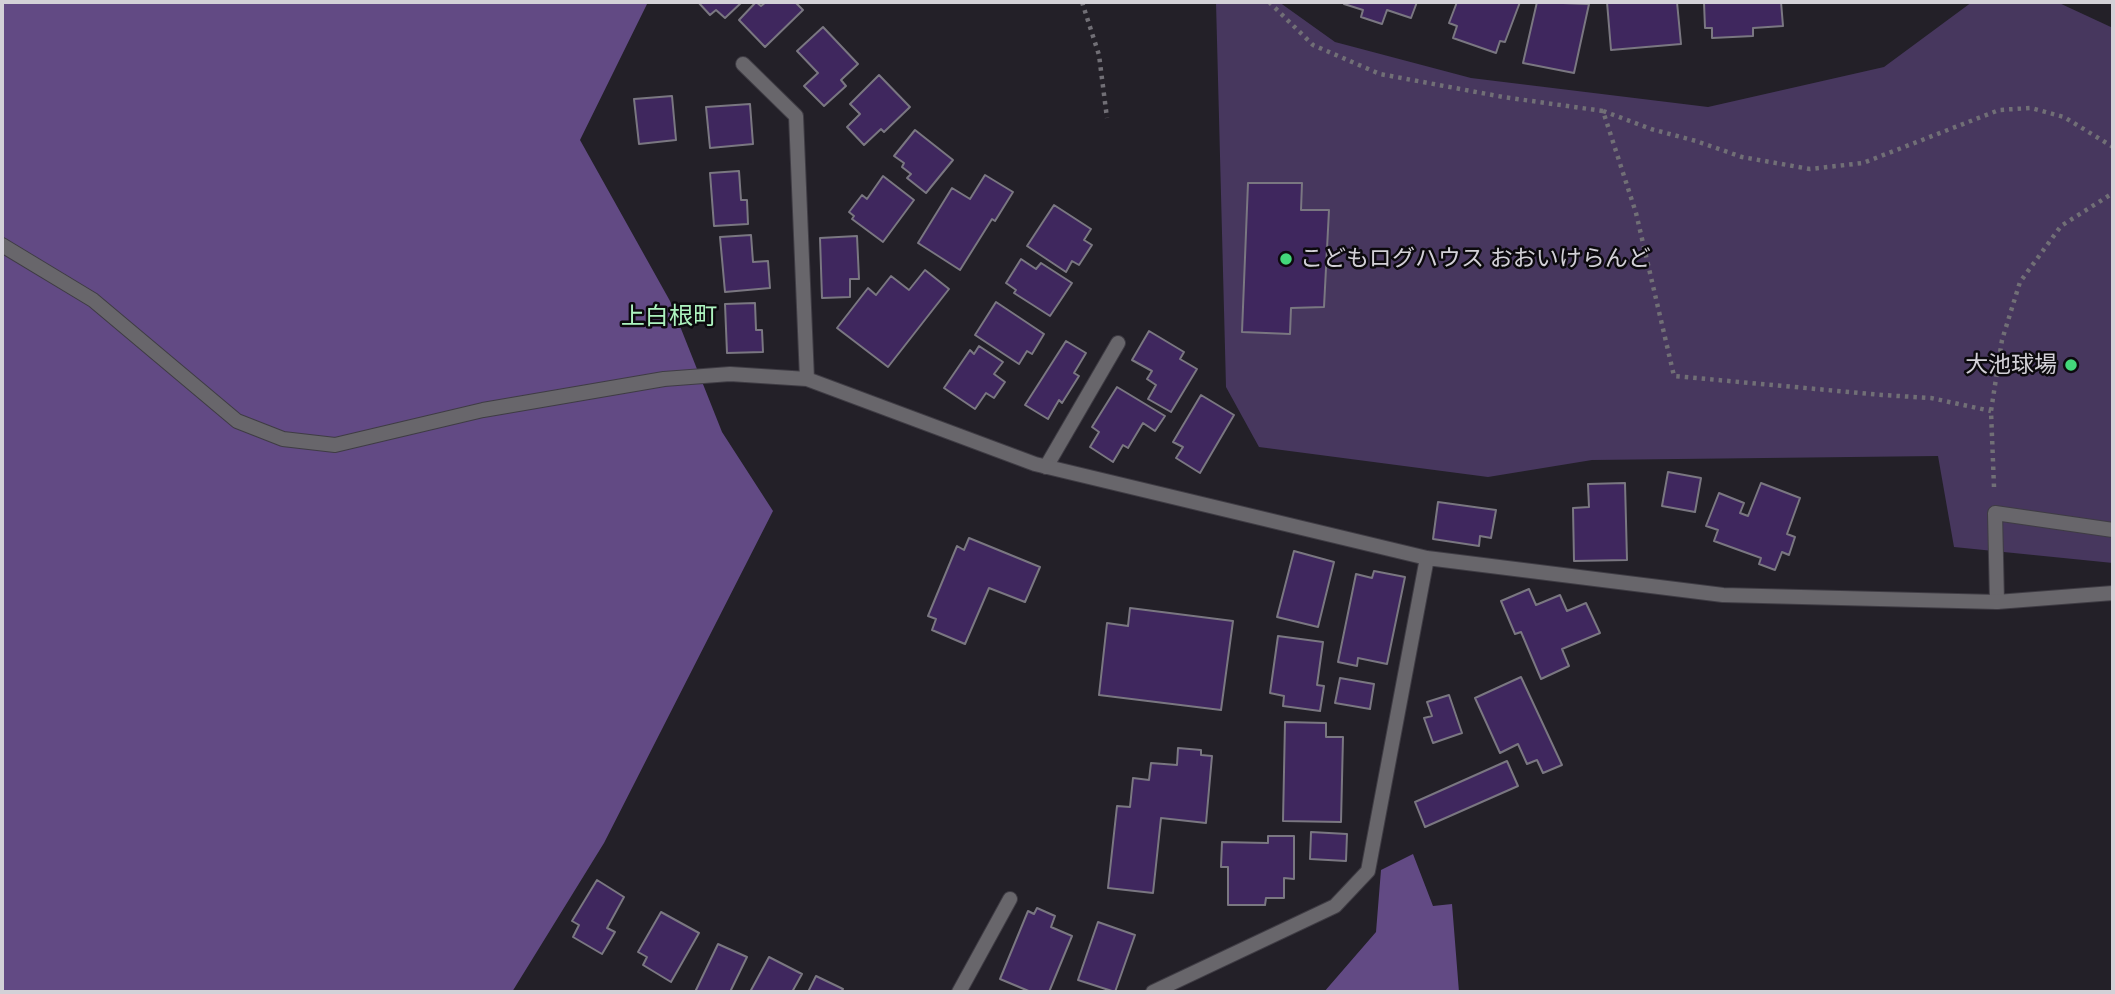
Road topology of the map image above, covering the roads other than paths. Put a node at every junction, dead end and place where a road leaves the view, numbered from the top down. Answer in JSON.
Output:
{"nodes":[{"id":1,"x":743,"y":64,"type":"dead end"},
{"id":2,"x":2,"y":246,"type":"edge"},
{"id":3,"x":1118,"y":343,"type":"dead end"},
{"id":4,"x":807,"y":379,"type":"junction"},
{"id":5,"x":1046,"y":467,"type":"junction"},
{"id":6,"x":2113,"y":530,"type":"edge"},
{"id":7,"x":1427,"y":558,"type":"junction"},
{"id":8,"x":2113,"y":593,"type":"edge"},
{"id":9,"x":1997,"y":602,"type":"junction"},
{"id":10,"x":1010,"y":899,"type":"dead end"},
{"id":11,"x":959,"y":992,"type":"edge"},
{"id":12,"x":1153,"y":992,"type":"edge"}],
"edges":[{"from":1,"to":4,"type":"street"},
{"from":2,"to":4,"type":"street"},
{"from":3,"to":5,"type":"street"},
{"from":4,"to":5,"type":"street"},
{"from":5,"to":7,"type":"street"},
{"from":6,"to":9,"type":"street"},
{"from":7,"to":9,"type":"street"},
{"from":7,"to":12,"type":"street"},
{"from":8,"to":9,"type":"street"},
{"from":10,"to":11,"type":"street"}]}
